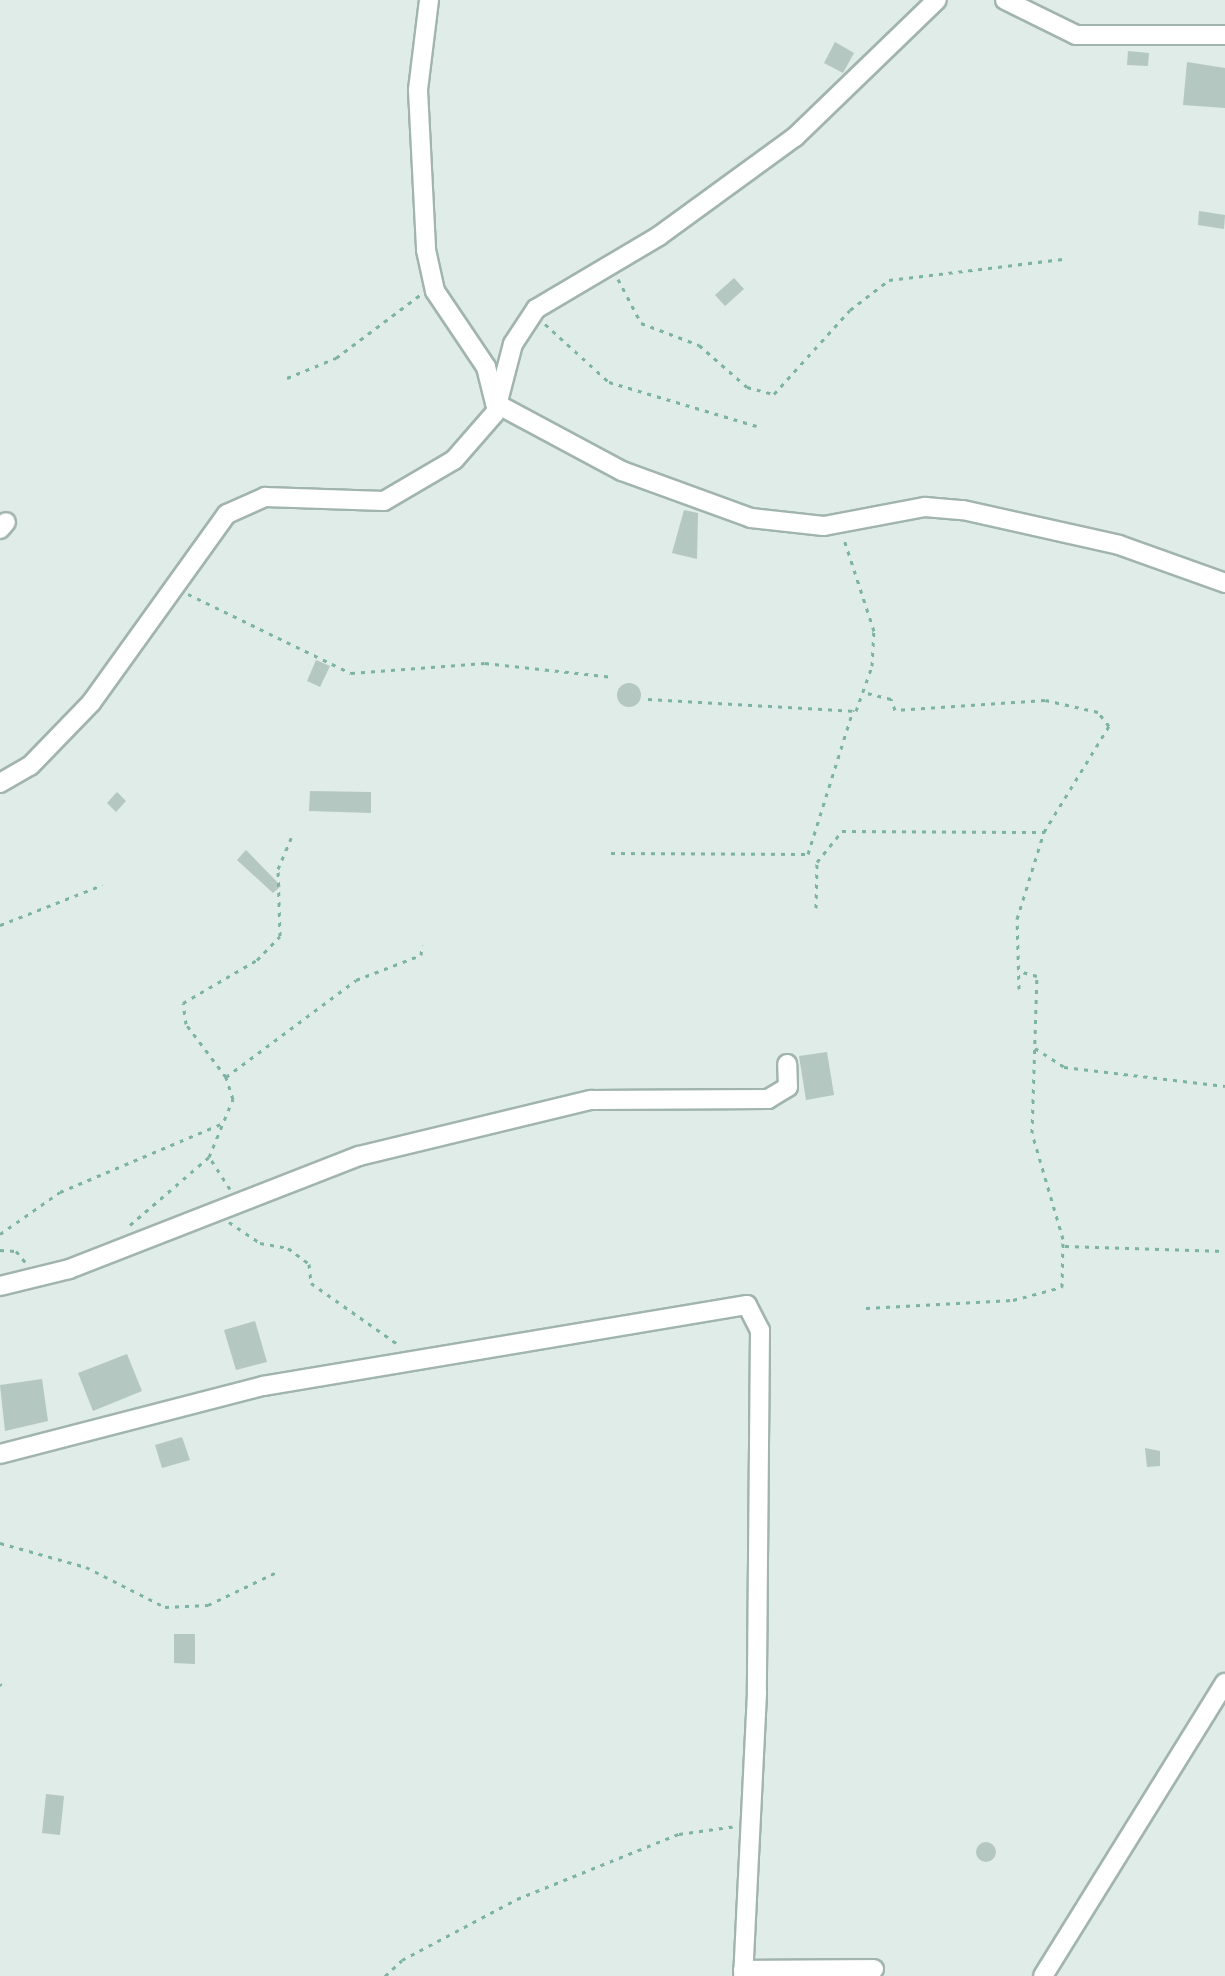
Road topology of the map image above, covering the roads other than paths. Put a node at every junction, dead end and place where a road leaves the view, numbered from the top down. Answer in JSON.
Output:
{"nodes":[{"id":1,"x":429,"y":0,"type":"edge"},
{"id":2,"x":937,"y":0,"type":"edge"},
{"id":3,"x":1005,"y":0,"type":"edge"},
{"id":4,"x":1225,"y":35,"type":"edge"},
{"id":5,"x":495,"y":403,"type":"junction"},
{"id":6,"x":1225,"y":583,"type":"edge"},
{"id":7,"x":0,"y":783,"type":"edge"},
{"id":8,"x":787,"y":1064,"type":"dead end"},
{"id":9,"x":0,"y":1286,"type":"edge"},
{"id":10,"x":0,"y":1454,"type":"edge"},
{"id":11,"x":1225,"y":1683,"type":"edge"},
{"id":12,"x":874,"y":1969,"type":"dead end"},
{"id":13,"x":743,"y":1973,"type":"edge"},
{"id":14,"x":1043,"y":1976,"type":"edge"}],
"edges":[{"from":1,"to":5,"type":"street"},
{"from":2,"to":5,"type":"street"},
{"from":3,"to":4,"type":"street"},
{"from":5,"to":6,"type":"street"},
{"from":5,"to":7,"type":"street"},
{"from":8,"to":9,"type":"street"},
{"from":10,"to":13,"type":"street"},
{"from":11,"to":14,"type":"street"},
{"from":12,"to":13,"type":"street"}]}
